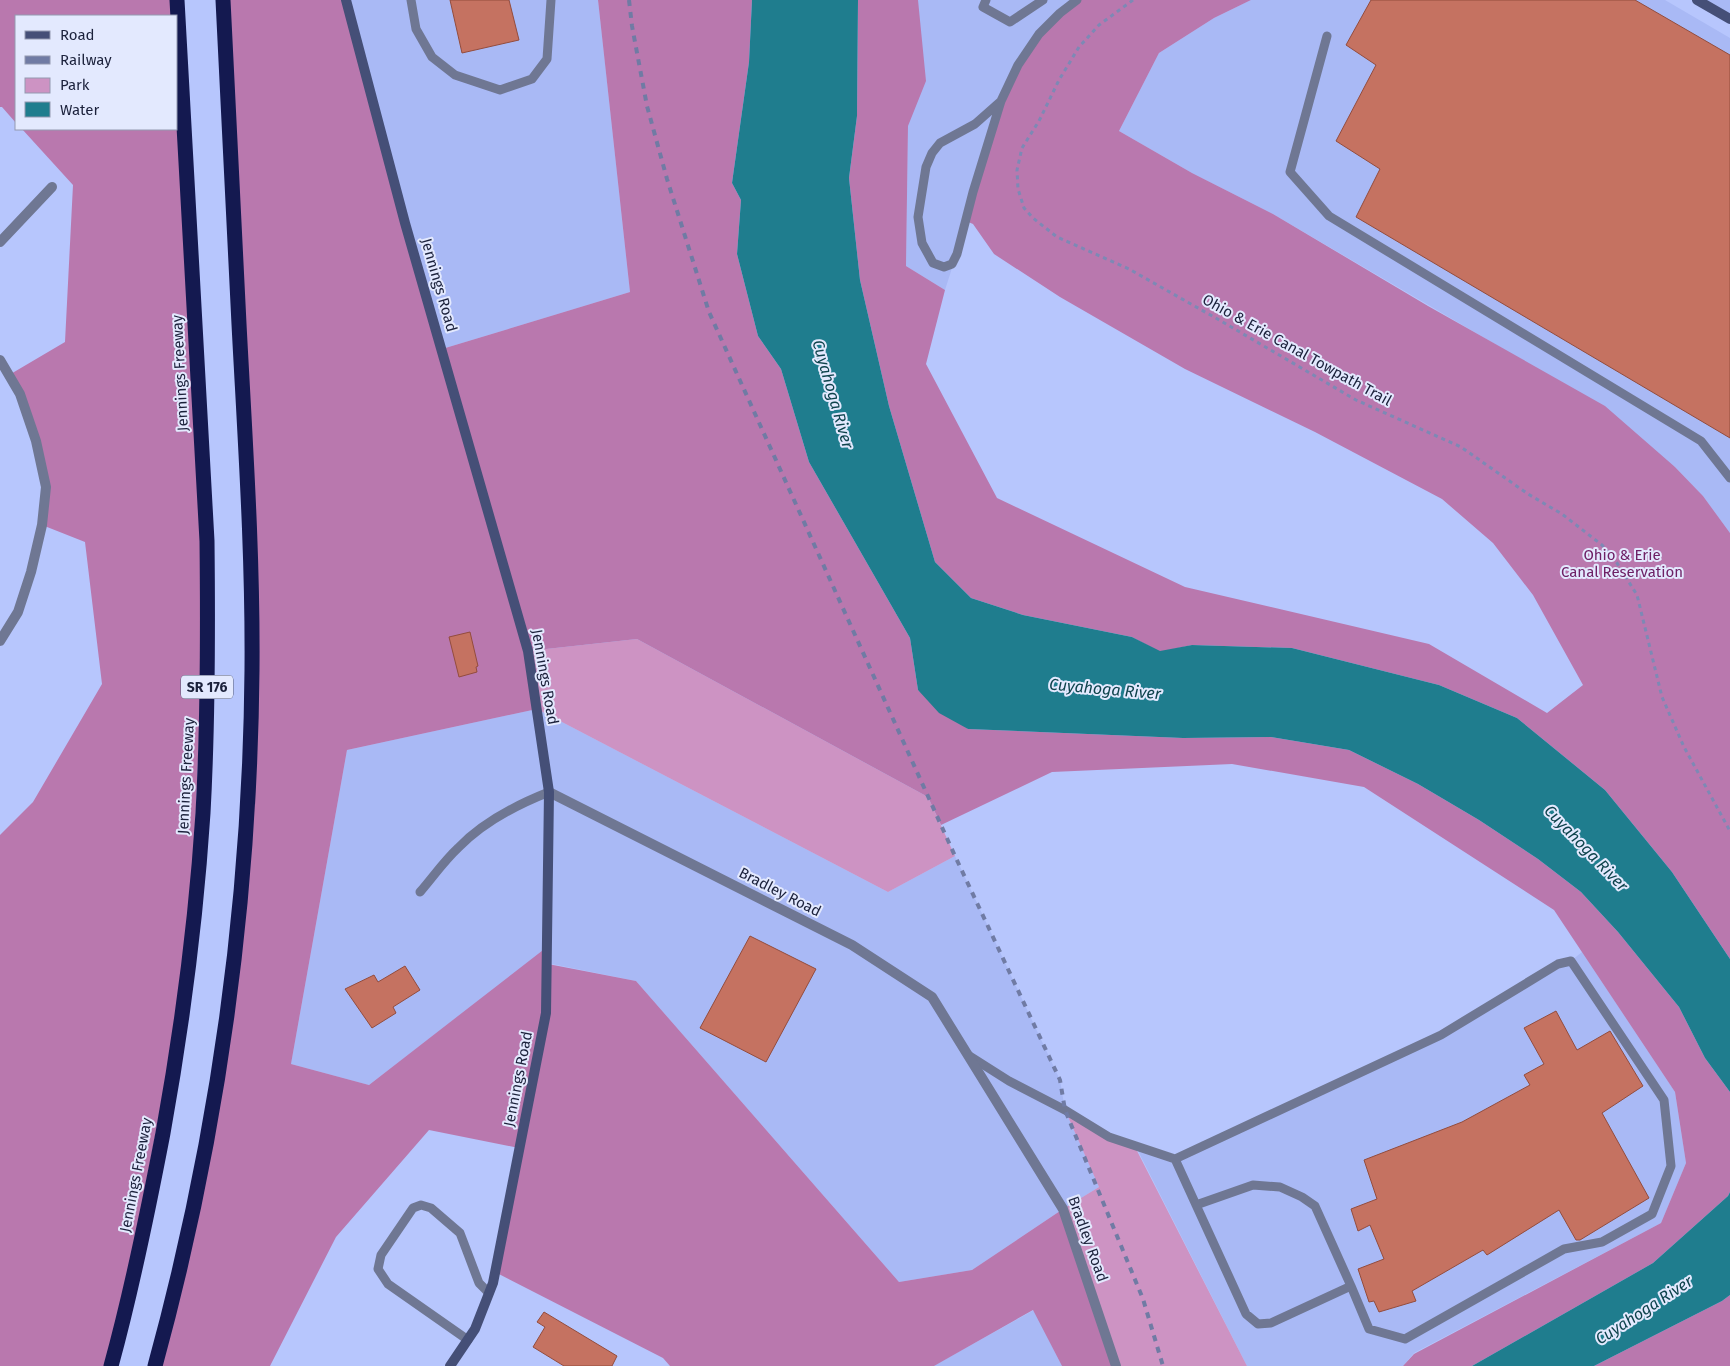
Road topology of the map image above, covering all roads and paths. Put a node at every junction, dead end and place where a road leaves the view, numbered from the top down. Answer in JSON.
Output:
{"nodes":[{"id":1,"x":177,"y":0,"type":"edge"},
{"id":2,"x":223,"y":0,"type":"edge"},
{"id":3,"x":346,"y":0,"type":"edge"},
{"id":4,"x":410,"y":0,"type":"edge"},
{"id":5,"x":551,"y":0,"type":"edge"},
{"id":6,"x":986,"y":0,"type":"edge"},
{"id":7,"x":1043,"y":0,"type":"edge"},
{"id":8,"x":1077,"y":0,"type":"edge"},
{"id":9,"x":1132,"y":0,"type":"edge"},
{"id":10,"x":1697,"y":0,"type":"edge"},
{"id":11,"x":178,"y":15,"type":"edge"},
{"id":12,"x":178,"y":18,"type":"edge"},
{"id":13,"x":1730,"y":19,"type":"edge"},
{"id":14,"x":1327,"y":36,"type":"dead end"},
{"id":15,"x":1001,"y":101,"type":"junction"},
{"id":16,"x":52,"y":187,"type":"dead end"},
{"id":17,"x":0,"y":242,"type":"edge"},
{"id":18,"x":0,"y":360,"type":"edge"},
{"id":19,"x":1730,"y":478,"type":"edge"},
{"id":20,"x":0,"y":641,"type":"edge"},
{"id":21,"x":549,"y":792,"type":"junction"},
{"id":22,"x":1730,"y":831,"type":"edge"},
{"id":23,"x":420,"y":892,"type":"dead end"},
{"id":24,"x":968,"y":1054,"type":"junction"},
{"id":25,"x":1175,"y":1159,"type":"junction"},
{"id":26,"x":1196,"y":1205,"type":"junction"},
{"id":27,"x":1351,"y":1286,"type":"junction"},
{"id":28,"x":489,"y":1293,"type":"junction"},
{"id":29,"x":468,"y":1340,"type":"junction"},
{"id":30,"x":110,"y":1366,"type":"edge"},
{"id":31,"x":155,"y":1366,"type":"edge"},
{"id":32,"x":450,"y":1366,"type":"edge"},
{"id":33,"x":1116,"y":1366,"type":"edge"}],
"edges":[{"from":1,"to":11,"type":"highway","name":"Jennings Freeway","number":"SR 176"},
{"from":2,"to":31,"type":"highway","number":"SR 176"},
{"from":3,"to":21,"type":"street","name":"Jennings Road"},
{"from":4,"to":5,"type":"lane"},
{"from":6,"to":7,"type":"lane"},
{"from":8,"to":15,"type":"lane"},
{"from":9,"to":22,"type":"path","name":"Ohio & Erie Canal Towpath Trail"},
{"from":10,"to":13,"type":"street"},
{"from":12,"to":30,"type":"highway","name":"Jennings Freeway","number":"SR 176"},
{"from":14,"to":19,"type":"lane"},
{"from":15,"to":15,"type":"lane"},
{"from":16,"to":17,"type":"street"},
{"from":18,"to":20,"type":"street"},
{"from":21,"to":23,"type":"lane"},
{"from":21,"to":24,"type":"street","name":"Bradley Road"},
{"from":21,"to":28,"type":"street","name":"Jennings Road"},
{"from":24,"to":25,"type":"lane","name":"Bradley Road"},
{"from":24,"to":33,"type":"street","name":"Bradley Road"},
{"from":25,"to":26,"type":"lane"},
{"from":25,"to":27,"type":"lane"},
{"from":26,"to":27,"type":"lane"},
{"from":26,"to":27,"type":"lane"},
{"from":28,"to":29,"type":"street","name":"Jennings Road"},
{"from":28,"to":29,"type":"lane"},
{"from":29,"to":32,"type":"street","name":"Jennings Road"}]}
